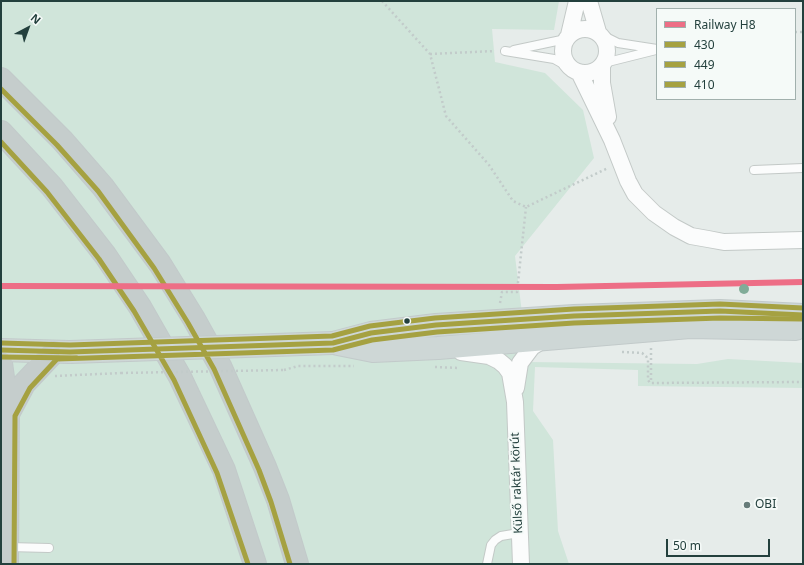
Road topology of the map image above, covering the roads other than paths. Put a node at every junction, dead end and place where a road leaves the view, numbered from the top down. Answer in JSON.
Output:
{"nodes":[{"id":1,"x":577,"y":1,"type":"edge"},
{"id":2,"x":589,"y":1,"type":"edge"},
{"id":3,"x":600,"y":34,"type":"junction"},
{"id":4,"x":568,"y":37,"type":"junction"},
{"id":5,"x":656,"y":49,"type":"edge"},
{"id":6,"x":656,"y":49,"type":"edge"},
{"id":7,"x":603,"y":64,"type":"junction"},
{"id":8,"x":575,"y":70,"type":"junction"},
{"id":9,"x":1,"y":79,"type":"edge"},
{"id":10,"x":1,"y":132,"type":"edge"},
{"id":11,"x":612,"y":140,"type":"junction"},
{"id":12,"x":803,"y":168,"type":"edge"},
{"id":13,"x":754,"y":170,"type":"dead end"},
{"id":14,"x":803,"y":240,"type":"edge"},
{"id":15,"x":803,"y":313,"type":"edge"},
{"id":16,"x":803,"y":329,"type":"edge"},
{"id":17,"x":545,"y":340,"type":"junction"},
{"id":18,"x":333,"y":343,"type":"junction"},
{"id":19,"x":438,"y":348,"type":"junction"},
{"id":20,"x":1,"y":350,"type":"edge"},
{"id":21,"x":62,"y":352,"type":"junction"},
{"id":22,"x":1,"y":363,"type":"edge"},
{"id":23,"x":515,"y":402,"type":"junction"},
{"id":24,"x":8,"y":414,"type":"junction"},
{"id":25,"x":519,"y":533,"type":"junction"},
{"id":26,"x":49,"y":548,"type":"dead end"},
{"id":27,"x":7,"y":556,"type":"edge"},
{"id":28,"x":255,"y":564,"type":"edge"},
{"id":29,"x":297,"y":564,"type":"edge"},
{"id":30,"x":487,"y":564,"type":"edge"},
{"id":31,"x":521,"y":564,"type":"edge"}],
"edges":[{"from":1,"to":4,"type":"street"},
{"from":2,"to":3,"type":"street"},
{"from":3,"to":4,"type":"street"},
{"from":3,"to":5,"type":"lane"},
{"from":3,"to":7,"type":"street"},
{"from":4,"to":8,"type":"street"},
{"from":4,"to":8,"type":"lane"},
{"from":6,"to":7,"type":"lane"},
{"from":7,"to":8,"type":"street"},
{"from":7,"to":11,"type":"street"},
{"from":8,"to":11,"type":"street"},
{"from":9,"to":29,"type":"highway"},
{"from":10,"to":28,"type":"highway"},
{"from":11,"to":14,"type":"street"},
{"from":12,"to":13,"type":"lane"},
{"from":15,"to":18,"type":"main road"},
{"from":16,"to":17,"type":"main road"},
{"from":17,"to":19,"type":"main road"},
{"from":17,"to":23,"type":"street","name":"Külső raktár körút"},
{"from":18,"to":19,"type":"main road"},
{"from":18,"to":21,"type":"main road","bridge":true},
{"from":19,"to":23,"type":"street","name":"Külső raktár körút"},
{"from":20,"to":21,"type":"main road"},
{"from":21,"to":24,"type":"highway"},
{"from":22,"to":24,"type":"highway"},
{"from":23,"to":25,"type":"street","name":"Külső raktár körút"},
{"from":24,"to":27,"type":"highway"},
{"from":25,"to":30,"type":"lane"},
{"from":25,"to":31,"type":"street","name":"Külső raktár körút"},
{"from":26,"to":27,"type":"lane"}]}
